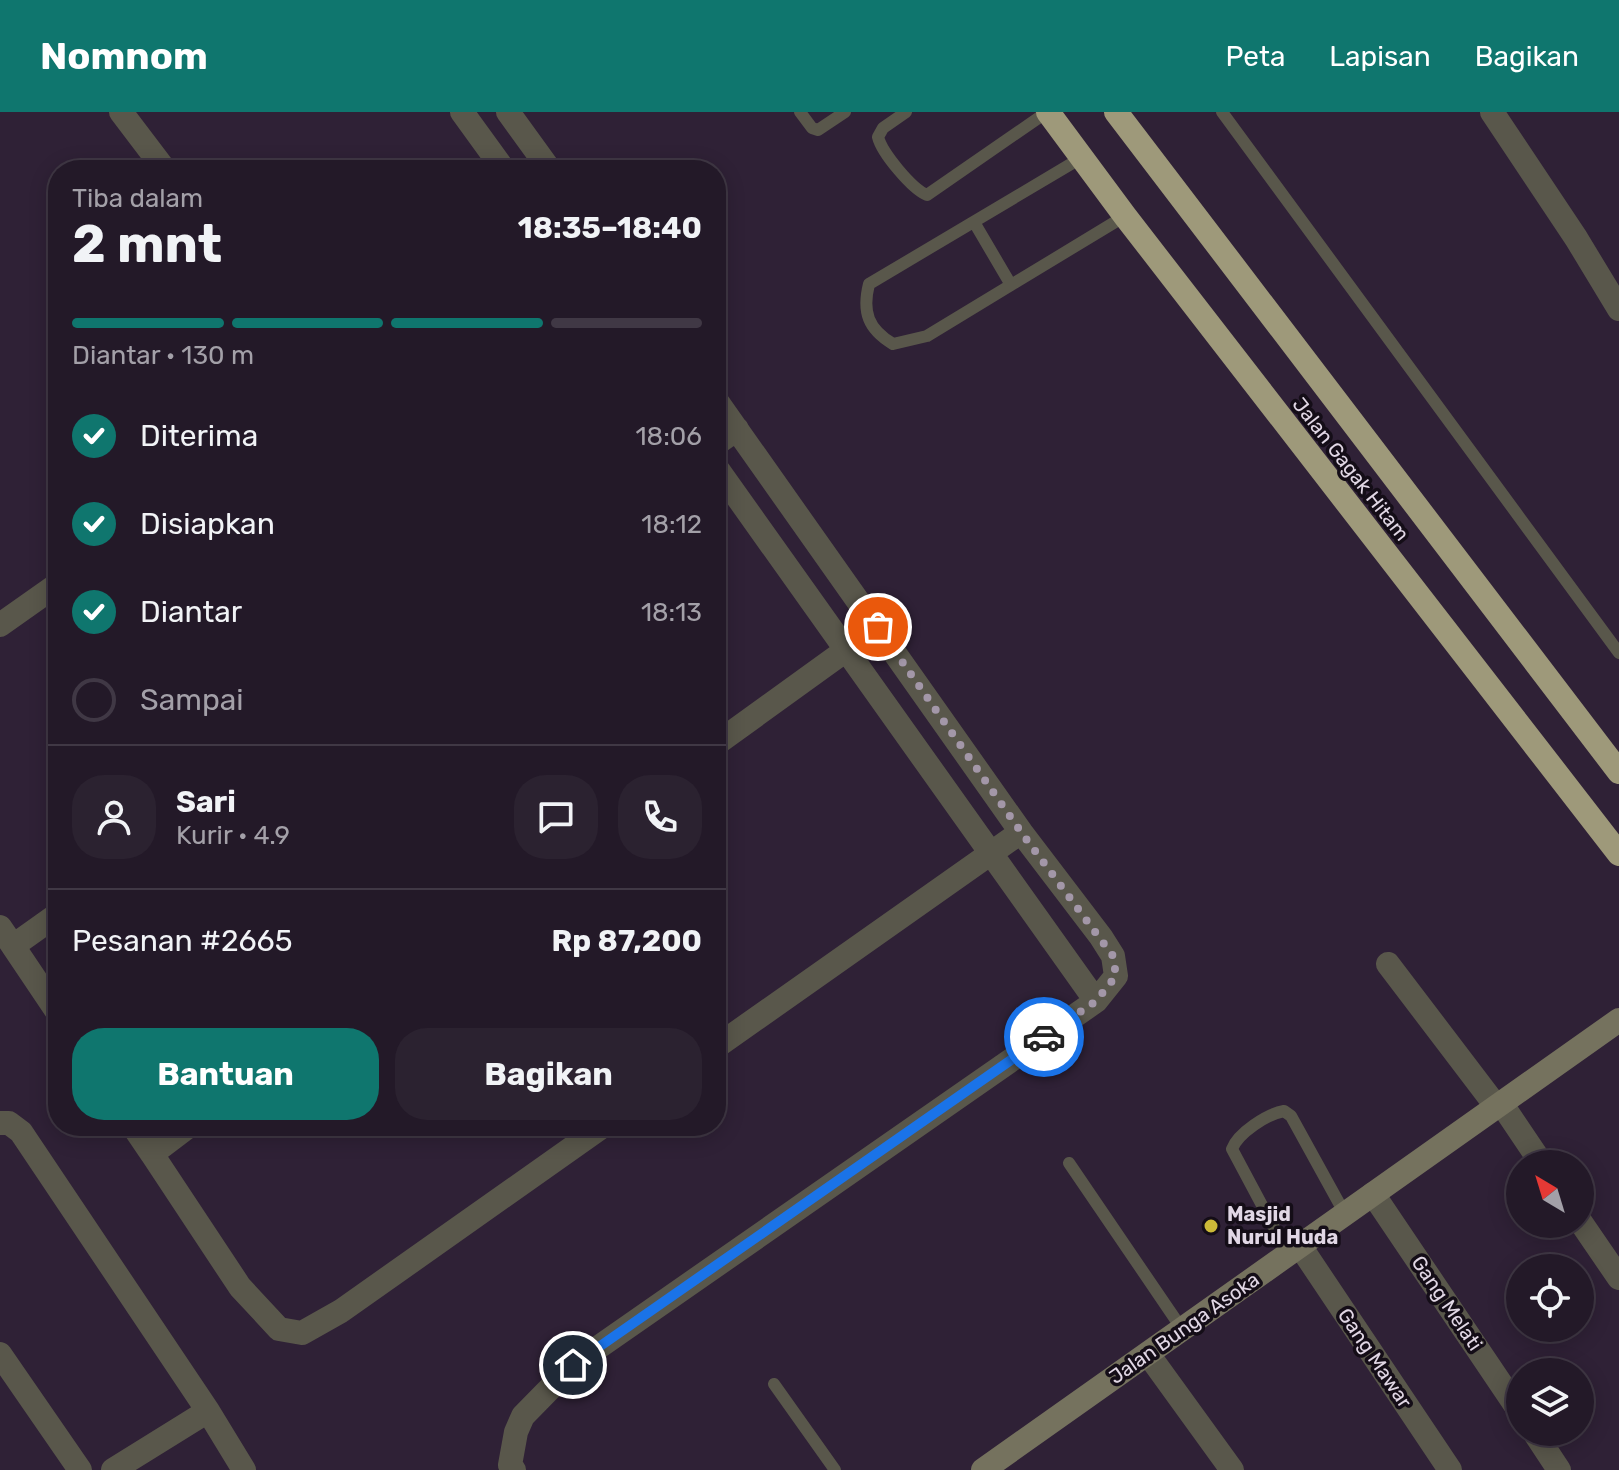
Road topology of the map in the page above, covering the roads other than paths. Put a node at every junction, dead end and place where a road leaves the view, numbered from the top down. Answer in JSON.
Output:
{"nodes":[{"id":1,"x":121,"y":112,"type":"edge"},
{"id":2,"x":462,"y":112,"type":"edge"},
{"id":3,"x":508,"y":112,"type":"edge"},
{"id":4,"x":800,"y":112,"type":"edge"},
{"id":5,"x":845,"y":112,"type":"edge"},
{"id":6,"x":906,"y":112,"type":"edge"},
{"id":7,"x":1047,"y":112,"type":"edge"},
{"id":8,"x":1116,"y":112,"type":"edge"},
{"id":9,"x":1222,"y":112,"type":"edge"},
{"id":10,"x":1492,"y":112,"type":"edge"},
{"id":11,"x":1081,"y":158,"type":"junction"},
{"id":12,"x":157,"y":160,"type":"edge"},
{"id":13,"x":497,"y":160,"type":"edge"},
{"id":14,"x":543,"y":160,"type":"edge"},
{"id":15,"x":1125,"y":216,"type":"junction"},
{"id":16,"x":974,"y":222,"type":"junction"},
{"id":17,"x":1011,"y":285,"type":"junction"},
{"id":18,"x":1619,"y":309,"type":"edge"},
{"id":19,"x":726,"y":414,"type":"edge"},
{"id":20,"x":737,"y":429,"type":"junction"},
{"id":21,"x":726,"y":437,"type":"edge"},
{"id":22,"x":726,"y":481,"type":"edge"},
{"id":23,"x":48,"y":591,"type":"edge"},
{"id":24,"x":0,"y":625,"type":"edge"},
{"id":25,"x":878,"y":627,"type":"junction"},
{"id":26,"x":847,"y":649,"type":"junction"},
{"id":27,"x":1619,"y":653,"type":"edge"},
{"id":28,"x":726,"y":737,"type":"edge"},
{"id":29,"x":1616,"y":762,"type":"edge"},
{"id":30,"x":1021,"y":832,"type":"junction"},
{"id":31,"x":992,"y":852,"type":"junction"},
{"id":32,"x":1619,"y":854,"type":"edge"},
{"id":33,"x":48,"y":918,"type":"edge"},
{"id":34,"x":6,"y":936,"type":"edge"},
{"id":35,"x":1388,"y":964,"type":"dead end"},
{"id":36,"x":48,"y":998,"type":"edge"},
{"id":37,"x":1096,"y":1001,"type":"junction"},
{"id":38,"x":1619,"y":1020,"type":"edge"},
{"id":39,"x":726,"y":1040,"type":"edge"},
{"id":40,"x":1498,"y":1105,"type":"junction"},
{"id":41,"x":0,"y":1123,"type":"edge"},
{"id":42,"x":140,"y":1136,"type":"edge"},
{"id":43,"x":176,"y":1136,"type":"edge"},
{"id":44,"x":589,"y":1136,"type":"edge"},
{"id":45,"x":1532,"y":1150,"type":"edge"},
{"id":46,"x":152,"y":1154,"type":"junction"},
{"id":47,"x":1069,"y":1163,"type":"dead end"},
{"id":48,"x":1373,"y":1194,"type":"junction"},
{"id":49,"x":1345,"y":1214,"type":"junction"},
{"id":50,"x":1592,"y":1238,"type":"edge"},
{"id":51,"x":1294,"y":1250,"type":"junction"},
{"id":52,"x":1619,"y":1278,"type":"edge"},
{"id":53,"x":1182,"y":1329,"type":"junction"},
{"id":54,"x":0,"y":1354,"type":"edge"},
{"id":55,"x":1148,"y":1354,"type":"junction"},
{"id":56,"x":774,"y":1384,"type":"dead end"},
{"id":57,"x":1506,"y":1391,"type":"edge"},
{"id":58,"x":208,"y":1411,"type":"junction"},
{"id":59,"x":1543,"y":1446,"type":"edge"},
{"id":60,"x":988,"y":1469,"type":"edge"},
{"id":61,"x":80,"y":1470,"type":"edge"},
{"id":62,"x":113,"y":1470,"type":"edge"},
{"id":63,"x":244,"y":1470,"type":"edge"},
{"id":64,"x":514,"y":1470,"type":"edge"},
{"id":65,"x":835,"y":1470,"type":"edge"},
{"id":66,"x":1232,"y":1470,"type":"edge"},
{"id":67,"x":1450,"y":1470,"type":"edge"},
{"id":68,"x":1559,"y":1470,"type":"edge"}],
"edges":[{"from":1,"to":12,"type":"street"},
{"from":2,"to":13,"type":"street"},
{"from":3,"to":14,"type":"street"},
{"from":4,"to":5,"type":"lane"},
{"from":6,"to":7,"type":"lane"},
{"from":7,"to":11,"type":"highway","name":"Jalan Gagak Hitam"},
{"from":8,"to":29,"type":"highway","name":"Jalan Gagak Hitam"},
{"from":9,"to":27,"type":"lane"},
{"from":10,"to":18,"type":"street"},
{"from":11,"to":15,"type":"highway","name":"Jalan Gagak Hitam"},
{"from":11,"to":16,"type":"lane"},
{"from":15,"to":17,"type":"lane"},
{"from":15,"to":32,"type":"highway","name":"Jalan Gagak Hitam"},
{"from":16,"to":17,"type":"lane"},
{"from":16,"to":17,"type":"lane"},
{"from":19,"to":20,"type":"street"},
{"from":20,"to":21,"type":"street"},
{"from":20,"to":25,"type":"street"},
{"from":22,"to":26,"type":"street"},
{"from":23,"to":24,"type":"street"},
{"from":25,"to":26,"type":"street"},
{"from":25,"to":30,"type":"street"},
{"from":26,"to":28,"type":"street"},
{"from":26,"to":31,"type":"street"},
{"from":30,"to":31,"type":"street"},
{"from":30,"to":37,"type":"street"},
{"from":31,"to":37,"type":"street"},
{"from":31,"to":39,"type":"street"},
{"from":33,"to":34,"type":"street"},
{"from":34,"to":36,"type":"street"},
{"from":35,"to":40,"type":"street"},
{"from":37,"to":64,"type":"street"},
{"from":38,"to":40,"type":"street","name":"Jalan Bunga Asoka"},
{"from":40,"to":45,"type":"street"},
{"from":40,"to":48,"type":"street","name":"Jalan Bunga Asoka"},
{"from":41,"to":58,"type":"street"},
{"from":42,"to":46,"type":"street"},
{"from":43,"to":46,"type":"street"},
{"from":44,"to":46,"type":"street"},
{"from":47,"to":53,"type":"lane"},
{"from":48,"to":49,"type":"street","name":"Jalan Bunga Asoka"},
{"from":48,"to":57,"type":"street","name":"Gang Melati"},
{"from":49,"to":51,"type":"street","name":"Jalan Bunga Asoka"},
{"from":49,"to":51,"type":"lane"},
{"from":50,"to":52,"type":"street"},
{"from":51,"to":53,"type":"street","name":"Jalan Bunga Asoka"},
{"from":51,"to":67,"type":"street","name":"Gang Mawar"},
{"from":53,"to":55,"type":"street","name":"Jalan Bunga Asoka"},
{"from":54,"to":61,"type":"street"},
{"from":55,"to":60,"type":"street","name":"Jalan Bunga Asoka"},
{"from":55,"to":66,"type":"street"},
{"from":56,"to":65,"type":"lane"},
{"from":58,"to":62,"type":"street"},
{"from":58,"to":63,"type":"street"},
{"from":59,"to":68,"type":"street"}]}
